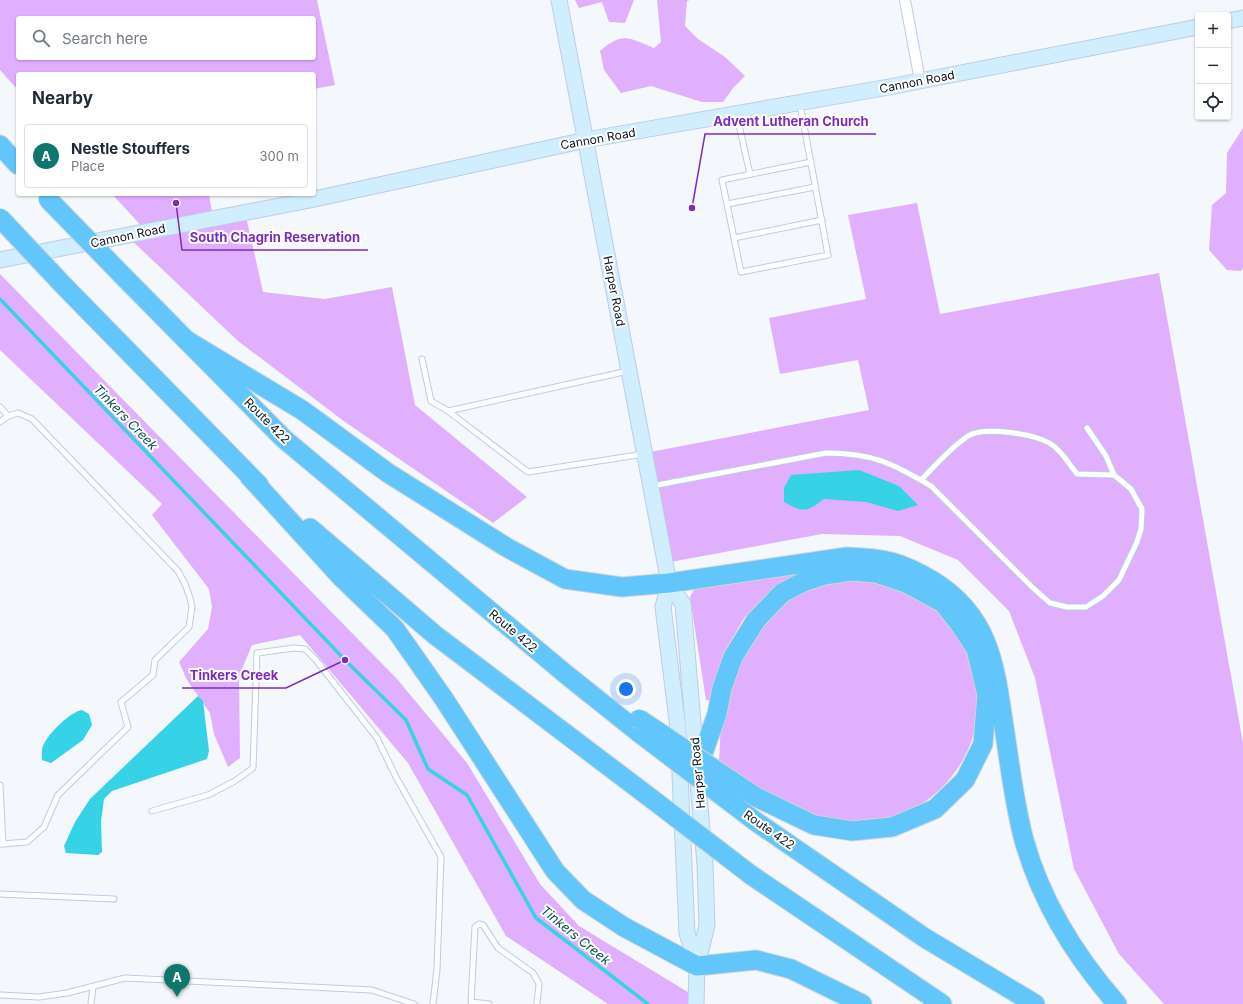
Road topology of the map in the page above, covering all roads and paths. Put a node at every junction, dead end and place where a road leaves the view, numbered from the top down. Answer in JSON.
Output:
{"nodes":[{"id":1,"x":559,"y":0,"type":"edge"},
{"id":2,"x":905,"y":0,"type":"edge"},
{"id":3,"x":1243,"y":18,"type":"edge"},
{"id":4,"x":1231,"y":20,"type":"edge"},
{"id":5,"x":1195,"y":28,"type":"edge"},
{"id":6,"x":920,"y":81,"type":"junction"},
{"id":7,"x":799,"y":103,"type":"junction"},
{"id":8,"x":737,"y":115,"type":"junction"},
{"id":9,"x":586,"y":140,"type":"junction"},
{"id":10,"x":0,"y":145,"type":"edge"},
{"id":11,"x":811,"y":162,"type":"junction"},
{"id":12,"x":16,"y":163,"type":"edge"},
{"id":13,"x":750,"y":174,"type":"junction"},
{"id":14,"x":815,"y":187,"type":"junction"},
{"id":15,"x":46,"y":197,"type":"edge"},
{"id":16,"x":727,"y":204,"type":"junction"},
{"id":17,"x":0,"y":218,"type":"edge"},
{"id":18,"x":822,"y":220,"type":"junction"},
{"id":19,"x":734,"y":238,"type":"junction"},
{"id":20,"x":0,"y":260,"type":"edge"},
{"id":21,"x":186,"y":340,"type":"junction"},
{"id":22,"x":422,"y":359,"type":"dead end"},
{"id":23,"x":629,"y":371,"type":"junction"},
{"id":24,"x":0,"y":407,"type":"edge"},
{"id":25,"x":448,"y":411,"type":"junction"},
{"id":26,"x":8,"y":416,"type":"junction"},
{"id":27,"x":0,"y":422,"type":"edge"},
{"id":28,"x":1087,"y":428,"type":"dead end"},
{"id":29,"x":645,"y":453,"type":"junction"},
{"id":30,"x":1114,"y":475,"type":"junction"},
{"id":31,"x":249,"y":476,"type":"junction"},
{"id":32,"x":921,"y":480,"type":"junction"},
{"id":33,"x":651,"y":486,"type":"junction"},
{"id":34,"x":669,"y":583,"type":"junction"},
{"id":35,"x":641,"y":727,"type":"junction"},
{"id":36,"x":697,"y":770,"type":"junction"},
{"id":37,"x":0,"y":785,"type":"edge"},
{"id":38,"x":152,"y":811,"type":"dead end"},
{"id":39,"x":1,"y":844,"type":"edge"},
{"id":40,"x":0,"y":894,"type":"edge"},
{"id":41,"x":114,"y":899,"type":"dead end"},
{"id":42,"x":697,"y":966,"type":"junction"},
{"id":43,"x":93,"y":987,"type":"junction"},
{"id":44,"x":0,"y":994,"type":"edge"},
{"id":45,"x":91,"y":1004,"type":"edge"},
{"id":46,"x":414,"y":1004,"type":"edge"},
{"id":47,"x":432,"y":1004,"type":"edge"},
{"id":48,"x":489,"y":1004,"type":"edge"},
{"id":49,"x":537,"y":1004,"type":"edge"},
{"id":50,"x":696,"y":1004,"type":"edge"},
{"id":51,"x":862,"y":1004,"type":"edge"},
{"id":52,"x":942,"y":1004,"type":"edge"},
{"id":53,"x":1035,"y":1004,"type":"edge"},
{"id":54,"x":1117,"y":1004,"type":"edge"}],
"edges":[{"from":1,"to":9,"type":"street","name":"Harper Road"},
{"from":2,"to":6,"type":"street"},
{"from":3,"to":4,"type":"street"},
{"from":5,"to":6,"type":"street","name":"Cannon Road"},
{"from":6,"to":7,"type":"street","name":"Cannon Road"},
{"from":7,"to":8,"type":"street","name":"Cannon Road"},
{"from":7,"to":11,"type":"lane"},
{"from":8,"to":9,"type":"street","name":"Cannon Road"},
{"from":8,"to":13,"type":"lane"},
{"from":9,"to":20,"type":"street","name":"Cannon Road"},
{"from":9,"to":23,"type":"street","name":"Harper Road"},
{"from":10,"to":12,"type":"highway"},
{"from":11,"to":13,"type":"lane"},
{"from":11,"to":14,"type":"lane"},
{"from":13,"to":16,"type":"lane"},
{"from":14,"to":16,"type":"lane"},
{"from":14,"to":18,"type":"lane"},
{"from":15,"to":21,"type":"highway","name":"Route 422","bridge":true},
{"from":16,"to":19,"type":"lane"},
{"from":17,"to":31,"type":"highway","bridge":true},
{"from":18,"to":19,"type":"lane"},
{"from":18,"to":19,"type":"lane"},
{"from":21,"to":34,"type":"highway"},
{"from":21,"to":35,"type":"highway","name":"Route 422"},
{"from":22,"to":25,"type":"lane"},
{"from":23,"to":25,"type":"lane"},
{"from":23,"to":29,"type":"street","name":"Harper Road"},
{"from":24,"to":26,"type":"lane"},
{"from":25,"to":29,"type":"lane"},
{"from":26,"to":27,"type":"lane"},
{"from":26,"to":39,"type":"lane"},
{"from":28,"to":30,"type":"lane"},
{"from":29,"to":33,"type":"street","name":"Harper Road"},
{"from":30,"to":32,"type":"lane"},
{"from":30,"to":32,"type":"lane"},
{"from":31,"to":42,"type":"highway"},
{"from":31,"to":52,"type":"highway","bridge":true},
{"from":32,"to":33,"type":"lane"},
{"from":33,"to":34,"type":"street","name":"Harper Road"},
{"from":34,"to":36,"type":"street","name":"Harper Road"},
{"from":34,"to":42,"type":"street","name":"Harper Road"},
{"from":34,"to":54,"type":"highway"},
{"from":35,"to":36,"type":"highway","bridge":true},
{"from":35,"to":53,"type":"highway","name":"Route 422","bridge":true},
{"from":36,"to":42,"type":"street","name":"Harper Road"},
{"from":37,"to":39,"type":"lane"},
{"from":38,"to":47,"type":"lane"},
{"from":40,"to":41,"type":"lane"},
{"from":42,"to":50,"type":"street","name":"Harper Road"},
{"from":42,"to":51,"type":"highway"},
{"from":43,"to":44,"type":"lane"},
{"from":43,"to":45,"type":"lane"},
{"from":43,"to":46,"type":"lane"},
{"from":48,"to":49,"type":"lane"}]}
